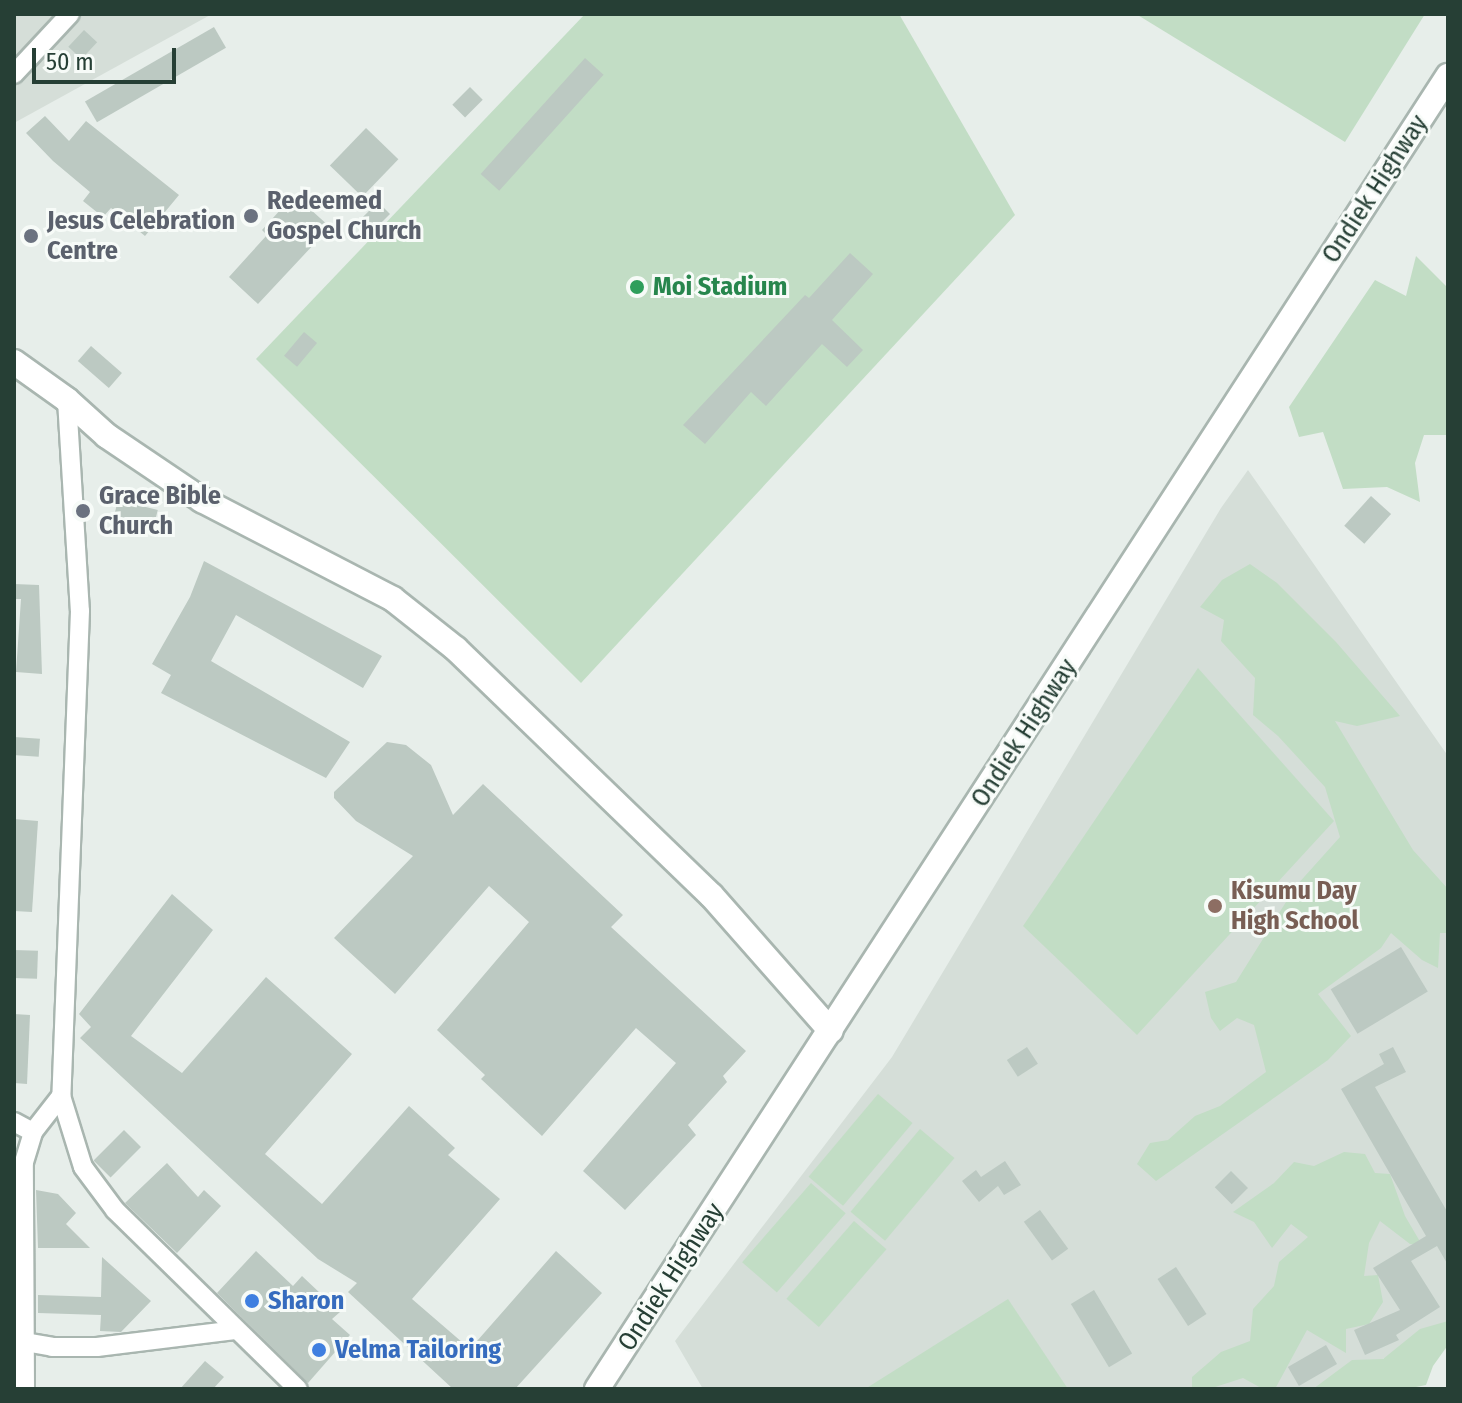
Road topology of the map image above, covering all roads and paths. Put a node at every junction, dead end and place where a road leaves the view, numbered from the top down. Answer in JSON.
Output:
{"nodes":[{"id":1,"x":70,"y":14,"type":"edge"},
{"id":2,"x":14,"y":74,"type":"edge"},
{"id":3,"x":1448,"y":76,"type":"edge"},
{"id":4,"x":14,"y":362,"type":"edge"},
{"id":5,"x":67,"y":400,"type":"junction"},
{"id":6,"x":831,"y":1031,"type":"junction"},
{"id":7,"x":61,"y":1096,"type":"junction"},
{"id":8,"x":14,"y":1122,"type":"edge"},
{"id":9,"x":33,"y":1132,"type":"junction"},
{"id":10,"x":235,"y":1330,"type":"junction"},
{"id":11,"x":25,"y":1342,"type":"junction"},
{"id":12,"x":25,"y":1389,"type":"edge"},
{"id":13,"x":298,"y":1389,"type":"edge"},
{"id":14,"x":597,"y":1389,"type":"edge"}],
"edges":[{"from":1,"to":2,"type":"street"},
{"from":3,"to":6,"type":"main road","name":"Ondiek Highway"},
{"from":4,"to":5,"type":"main road"},
{"from":5,"to":6,"type":"main road"},
{"from":5,"to":7,"type":"street"},
{"from":6,"to":14,"type":"main road","name":"Ondiek Highway"},
{"from":7,"to":9,"type":"street"},
{"from":7,"to":10,"type":"street"},
{"from":8,"to":9,"type":"street"},
{"from":9,"to":11,"type":"street"},
{"from":10,"to":11,"type":"street"},
{"from":10,"to":13,"type":"street"},
{"from":11,"to":12,"type":"street"}]}
